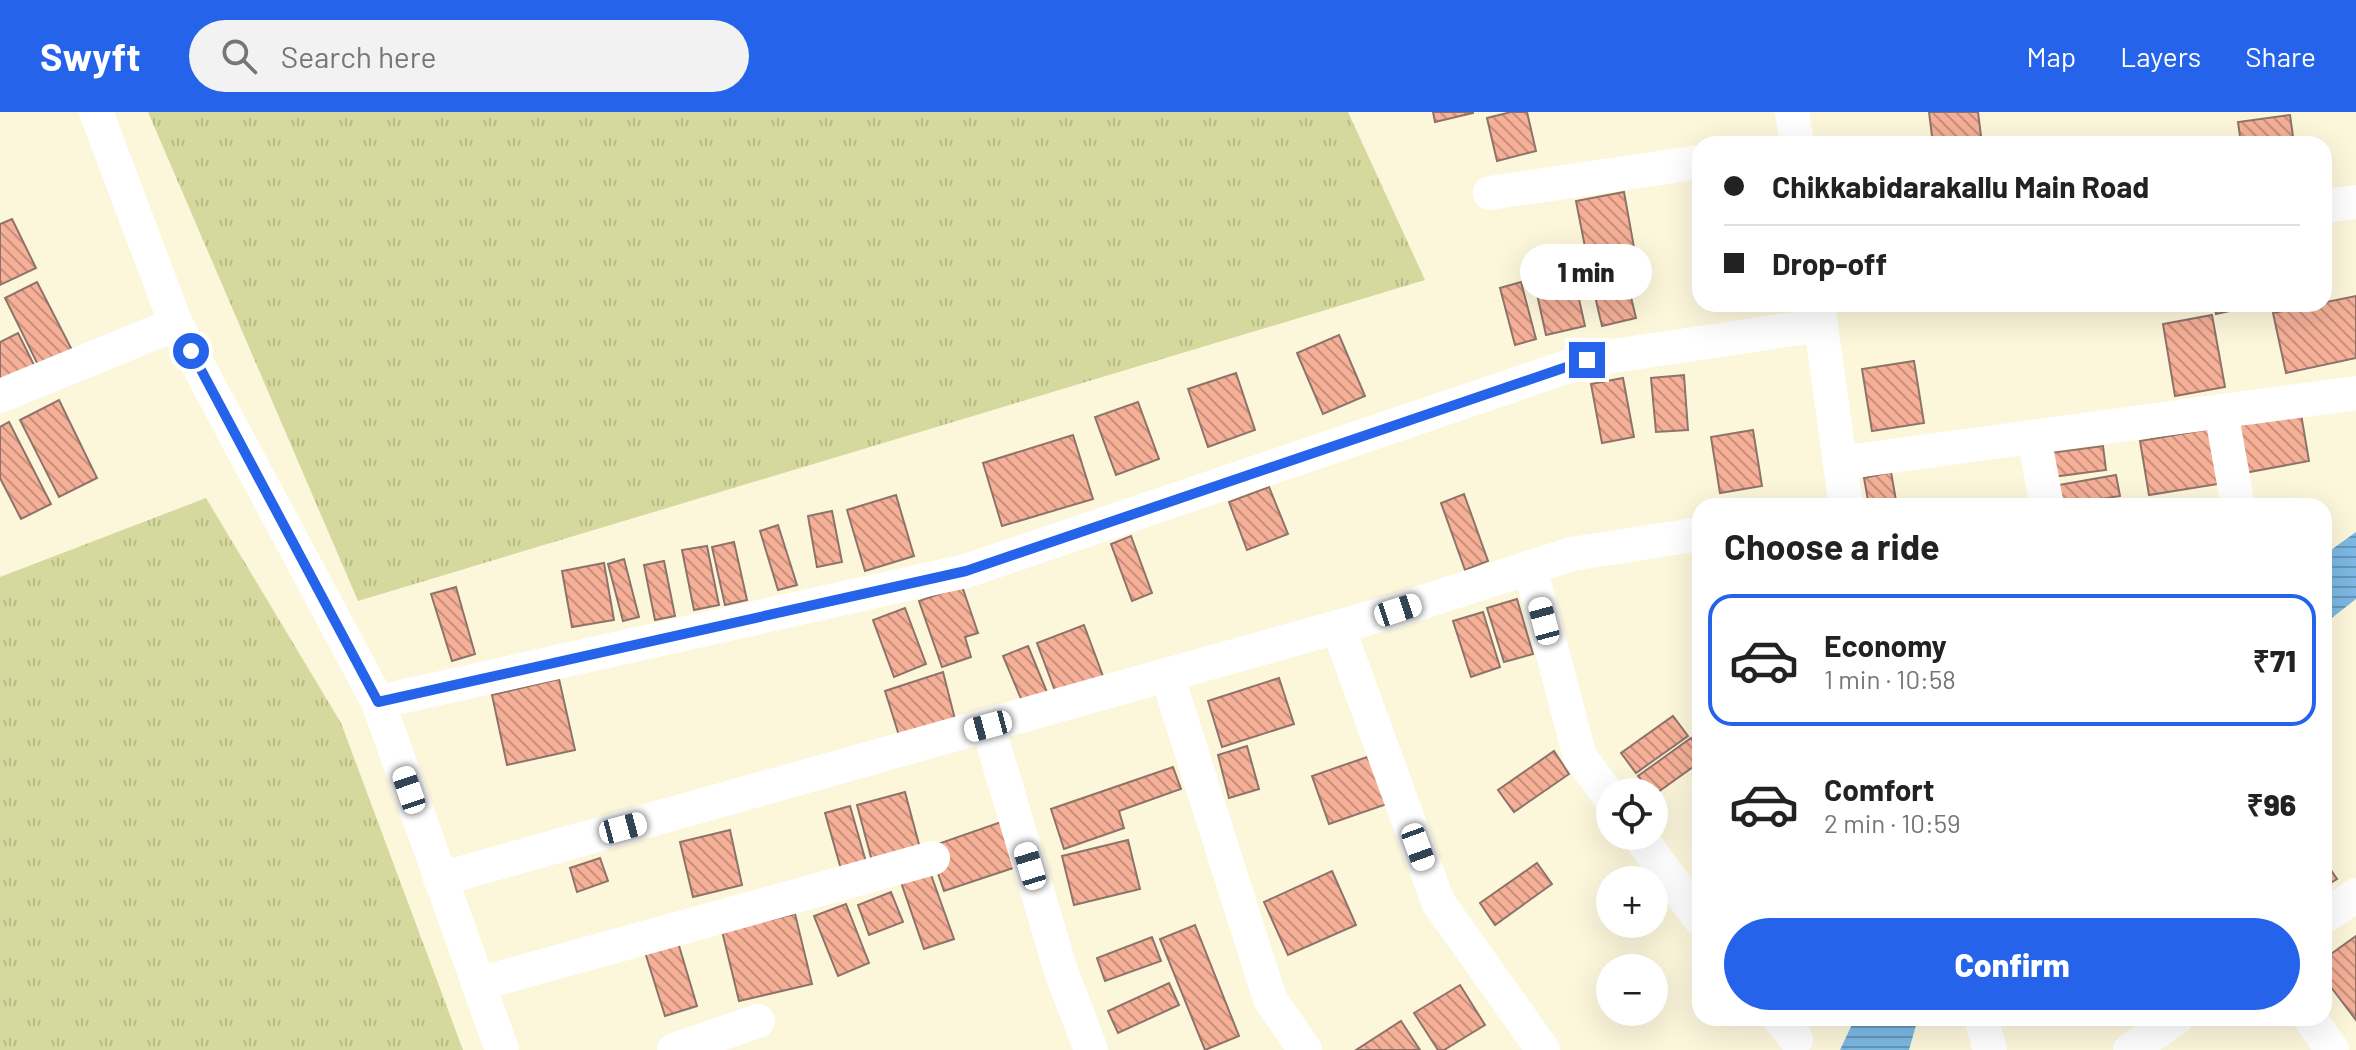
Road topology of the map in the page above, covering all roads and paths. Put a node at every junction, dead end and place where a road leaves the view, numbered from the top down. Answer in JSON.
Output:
{"nodes":[{"id":1,"x":96,"y":112,"type":"edge"},
{"id":2,"x":1792,"y":112,"type":"edge"},
{"id":3,"x":1796,"y":136,"type":"edge"},
{"id":4,"x":1692,"y":163,"type":"edge"},
{"id":5,"x":1490,"y":193,"type":"dead end"},
{"id":6,"x":2356,"y":202,"type":"edge"},
{"id":7,"x":2332,"y":205,"type":"edge"},
{"id":8,"x":1820,"y":314,"type":"edge"},
{"id":9,"x":176,"y":324,"type":"junction"},
{"id":10,"x":2356,"y":393,"type":"edge"},
{"id":11,"x":0,"y":396,"type":"edge"},
{"id":12,"x":2221,"y":411,"type":"junction"},
{"id":13,"x":2034,"y":437,"type":"junction"},
{"id":14,"x":1840,"y":463,"type":"junction"},
{"id":15,"x":1845,"y":498,"type":"edge"},
{"id":16,"x":2045,"y":498,"type":"edge"},
{"id":17,"x":2237,"y":498,"type":"edge"},
{"id":18,"x":1692,"y":535,"type":"edge"},
{"id":19,"x":1530,"y":567,"type":"junction"},
{"id":20,"x":1338,"y":627,"type":"junction"},
{"id":21,"x":1167,"y":675,"type":"junction"},
{"id":22,"x":378,"y":702,"type":"junction"},
{"id":23,"x":988,"y":726,"type":"junction"},
{"id":24,"x":1596,"y":778,"type":"edge"},
{"id":25,"x":1649,"y":850,"type":"edge"},
{"id":26,"x":933,"y":858,"type":"dead end"},
{"id":27,"x":440,"y":879,"type":"junction"},
{"id":28,"x":2356,"y":895,"type":"edge"},
{"id":29,"x":1692,"y":908,"type":"edge"},
{"id":30,"x":2332,"y":912,"type":"edge"},
{"id":31,"x":478,"y":984,"type":"junction"},
{"id":32,"x":758,"y":1021,"type":"dead end"},
{"id":33,"x":1969,"y":1026,"type":"edge"},
{"id":34,"x":1983,"y":1026,"type":"edge"},
{"id":35,"x":2165,"y":1026,"type":"edge"},
{"id":36,"x":2316,"y":1026,"type":"edge"},
{"id":37,"x":502,"y":1050,"type":"edge"},
{"id":38,"x":674,"y":1050,"type":"edge"},
{"id":39,"x":1091,"y":1050,"type":"edge"},
{"id":40,"x":1305,"y":1050,"type":"edge"},
{"id":41,"x":1543,"y":1050,"type":"edge"},
{"id":42,"x":1963,"y":1050,"type":"edge"},
{"id":43,"x":1990,"y":1050,"type":"edge"},
{"id":44,"x":2130,"y":1050,"type":"edge"},
{"id":45,"x":2332,"y":1050,"type":"edge"}],
"edges":[{"from":1,"to":9,"type":"street"},
{"from":2,"to":3,"type":"street"},
{"from":4,"to":5,"type":"street"},
{"from":6,"to":7,"type":"street"},
{"from":8,"to":14,"type":"street"},
{"from":8,"to":22,"type":"street"},
{"from":9,"to":11,"type":"street"},
{"from":9,"to":22,"type":"street"},
{"from":10,"to":12,"type":"street"},
{"from":12,"to":13,"type":"street"},
{"from":12,"to":17,"type":"street"},
{"from":13,"to":14,"type":"street"},
{"from":13,"to":16,"type":"street"},
{"from":14,"to":15,"type":"street"},
{"from":18,"to":19,"type":"street"},
{"from":19,"to":20,"type":"street"},
{"from":19,"to":24,"type":"street"},
{"from":20,"to":21,"type":"street"},
{"from":20,"to":41,"type":"street"},
{"from":21,"to":23,"type":"street"},
{"from":21,"to":40,"type":"street"},
{"from":22,"to":27,"type":"street"},
{"from":23,"to":27,"type":"street"},
{"from":23,"to":39,"type":"street"},
{"from":25,"to":29,"type":"street"},
{"from":26,"to":31,"type":"street"},
{"from":27,"to":31,"type":"street"},
{"from":28,"to":30,"type":"street"},
{"from":31,"to":37,"type":"street"},
{"from":32,"to":38,"type":"street"},
{"from":33,"to":42,"type":"street"},
{"from":34,"to":43,"type":"street"},
{"from":35,"to":44,"type":"street"},
{"from":36,"to":45,"type":"street"}]}
